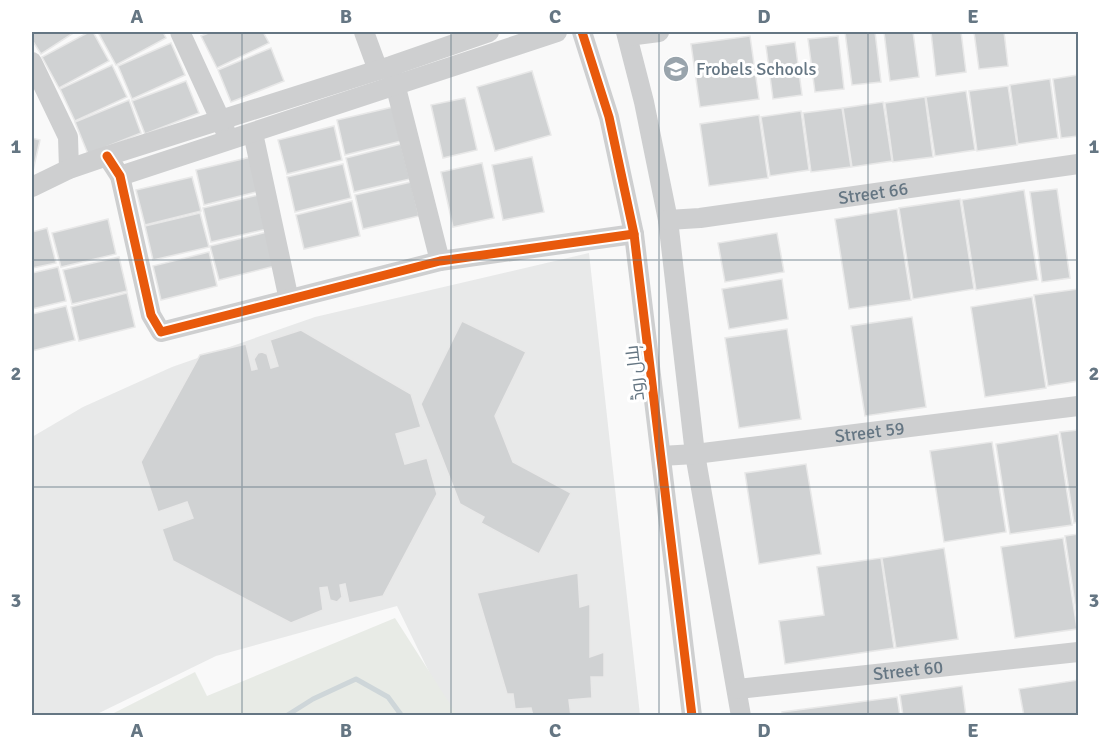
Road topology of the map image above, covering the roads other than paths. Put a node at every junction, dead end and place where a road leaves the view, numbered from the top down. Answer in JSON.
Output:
{"nodes":[{"id":1,"x":180,"y":32,"type":"edge"},
{"id":2,"x":364,"y":32,"type":"edge"},
{"id":3,"x":489,"y":32,"type":"edge"},
{"id":4,"x":557,"y":32,"type":"edge"},
{"id":5,"x":582,"y":32,"type":"edge"},
{"id":6,"x":659,"y":32,"type":"edge"},
{"id":7,"x":627,"y":34,"type":"edge"},
{"id":8,"x":32,"y":62,"type":"edge"},
{"id":9,"x":388,"y":74,"type":"junction"},
{"id":10,"x":221,"y":119,"type":"junction"},
{"id":11,"x":254,"y":133,"type":"junction"},
{"id":12,"x":230,"y":140,"type":"junction"},
{"id":13,"x":106,"y":156,"type":"junction"},
{"id":14,"x":1078,"y":164,"type":"edge"},
{"id":15,"x":69,"y":170,"type":"junction"},
{"id":16,"x":120,"y":176,"type":"junction"},
{"id":17,"x":32,"y":188,"type":"edge"},
{"id":18,"x":668,"y":220,"type":"junction"},
{"id":19,"x":634,"y":234,"type":"junction"},
{"id":20,"x":440,"y":261,"type":"junction"},
{"id":21,"x":289,"y":300,"type":"junction"},
{"id":22,"x":1078,"y":406,"type":"edge"},
{"id":23,"x":695,"y":454,"type":"junction"},
{"id":24,"x":661,"y":456,"type":"junction"},
{"id":25,"x":1078,"y":652,"type":"edge"},
{"id":26,"x":738,"y":689,"type":"junction"},
{"id":27,"x":692,"y":716,"type":"edge"},
{"id":28,"x":741,"y":716,"type":"edge"}],
"edges":[{"from":1,"to":10,"type":"street"},
{"from":2,"to":9,"type":"street"},
{"from":3,"to":9,"type":"street"},
{"from":4,"to":9,"type":"street"},
{"from":5,"to":19,"type":"street","name":"ہلال روڈ"},
{"from":6,"to":7,"type":"street"},
{"from":7,"to":18,"type":"street"},
{"from":8,"to":15,"type":"street"},
{"from":9,"to":10,"type":"street"},
{"from":9,"to":11,"type":"street"},
{"from":9,"to":20,"type":"street"},
{"from":10,"to":12,"type":"street"},
{"from":10,"to":13,"type":"street"},
{"from":11,"to":12,"type":"street"},
{"from":11,"to":21,"type":"street"},
{"from":12,"to":16,"type":"street"},
{"from":13,"to":15,"type":"street"},
{"from":13,"to":16,"type":"street"},
{"from":14,"to":18,"type":"street","name":"Street 66"},
{"from":15,"to":17,"type":"street"},
{"from":16,"to":21,"type":"street"},
{"from":18,"to":23,"type":"street"},
{"from":19,"to":20,"type":"street"},
{"from":19,"to":24,"type":"street","name":"ہلال روڈ"},
{"from":20,"to":21,"type":"street"},
{"from":22,"to":23,"type":"street","name":"Street 59"},
{"from":23,"to":24,"type":"street","name":"Street 59"},
{"from":23,"to":26,"type":"street"},
{"from":24,"to":27,"type":"street","name":"ہلال روڈ"},
{"from":25,"to":26,"type":"street","name":"Street 60"},
{"from":26,"to":28,"type":"street"}]}
